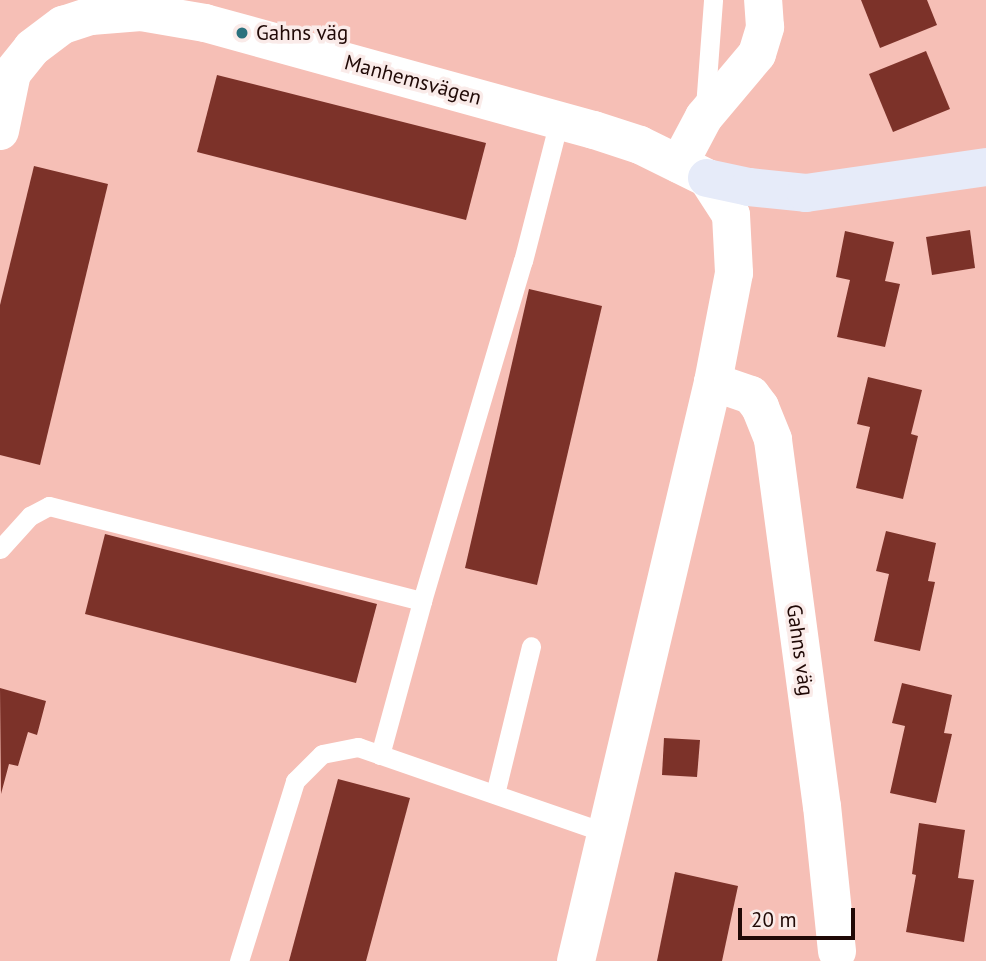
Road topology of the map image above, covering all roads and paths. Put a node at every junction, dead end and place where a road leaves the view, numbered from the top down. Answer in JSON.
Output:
{"nodes":[{"id":1,"x":713,"y":0,"type":"edge"},
{"id":2,"x":763,"y":0,"type":"edge"},
{"id":3,"x":6,"y":71,"type":"edge"},
{"id":4,"x":704,"y":117,"type":"junction"},
{"id":5,"x":559,"y":121,"type":"junction"},
{"id":6,"x":0,"y":131,"type":"edge"},
{"id":7,"x":986,"y":167,"type":"edge"},
{"id":8,"x":693,"y":171,"type":"junction"},
{"id":9,"x":713,"y":382,"type":"junction"},
{"id":10,"x":0,"y":549,"type":"edge"},
{"id":11,"x":422,"y":601,"type":"junction"},
{"id":12,"x":531,"y":646,"type":"dead end"},
{"id":13,"x":380,"y":755,"type":"junction"},
{"id":14,"x":495,"y":794,"type":"junction"},
{"id":15,"x":606,"y":833,"type":"junction"},
{"id":16,"x":837,"y":951,"type":"dead end"},
{"id":17,"x":239,"y":961,"type":"edge"},
{"id":18,"x":576,"y":961,"type":"edge"}],
"edges":[{"from":1,"to":4,"type":"lane"},
{"from":2,"to":4,"type":"street"},
{"from":3,"to":5,"type":"street","name":"Manhemsvägen"},
{"from":3,"to":6,"type":"street","name":"Manhemsvägen"},
{"from":4,"to":8,"type":"street"},
{"from":5,"to":8,"type":"street","name":"Manhemsvägen"},
{"from":5,"to":11,"type":"lane"},
{"from":7,"to":8,"type":"street","name":"Manhemsvägen"},
{"from":8,"to":9,"type":"street"},
{"from":9,"to":15,"type":"street"},
{"from":9,"to":16,"type":"street","name":"Gahns väg"},
{"from":10,"to":11,"type":"lane"},
{"from":11,"to":13,"type":"lane"},
{"from":12,"to":14,"type":"lane"},
{"from":13,"to":14,"type":"lane"},
{"from":13,"to":17,"type":"lane"},
{"from":14,"to":15,"type":"lane"},
{"from":15,"to":18,"type":"street"}]}
